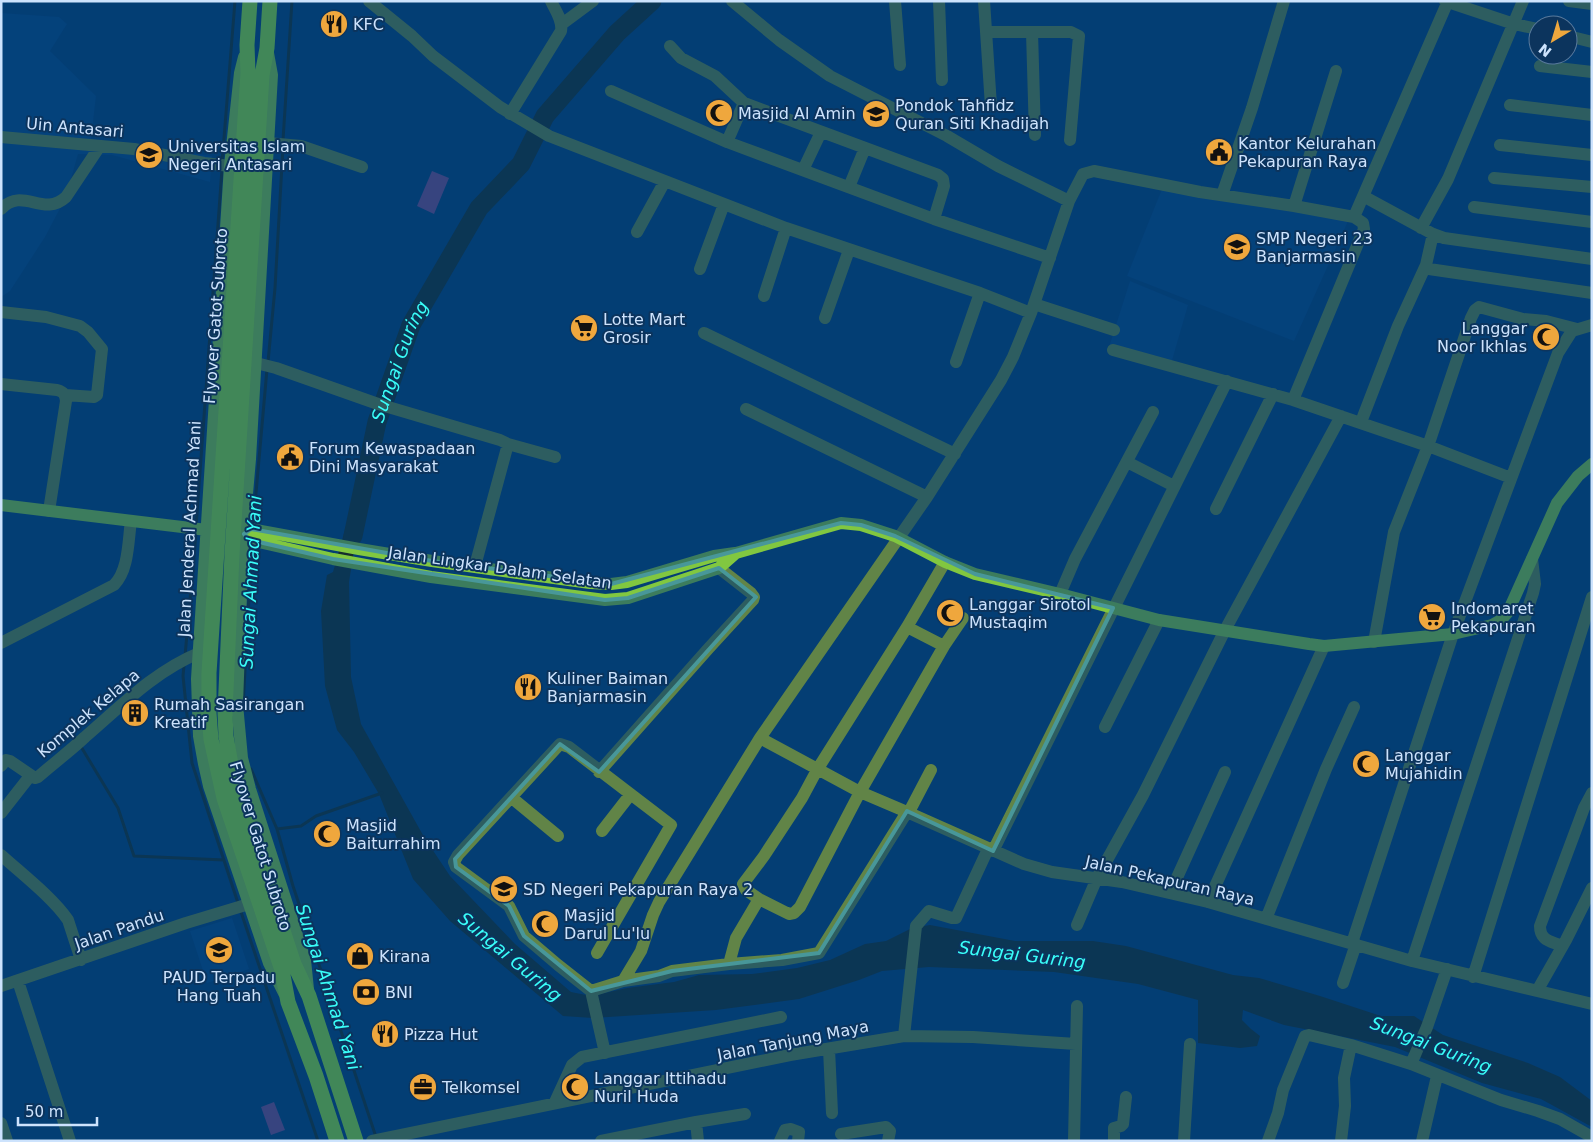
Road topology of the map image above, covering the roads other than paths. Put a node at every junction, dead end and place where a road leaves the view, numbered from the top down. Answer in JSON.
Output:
{"nodes":[{"id":1,"x":250,"y":1,"type":"edge"},
{"id":2,"x":270,"y":1,"type":"edge"},
{"id":3,"x":369,"y":1,"type":"edge"},
{"id":4,"x":551,"y":1,"type":"edge"},
{"id":5,"x":593,"y":1,"type":"edge"},
{"id":6,"x":732,"y":1,"type":"edge"},
{"id":7,"x":895,"y":1,"type":"edge"},
{"id":8,"x":939,"y":1,"type":"edge"},
{"id":9,"x":984,"y":1,"type":"edge"},
{"id":10,"x":1284,"y":1,"type":"edge"},
{"id":11,"x":1523,"y":1,"type":"edge"},
{"id":12,"x":1569,"y":1,"type":"edge"},
{"id":13,"x":1447,"y":2,"type":"edge"},
{"id":14,"x":1592,"y":4,"type":"edge"},
{"id":15,"x":562,"y":24,"type":"junction"},
{"id":16,"x":1514,"y":24,"type":"junction"},
{"id":17,"x":1528,"y":27,"type":"edge"},
{"id":18,"x":986,"y":32,"type":"junction"},
{"id":19,"x":1032,"y":32,"type":"junction"},
{"id":20,"x":1578,"y":38,"type":"edge"},
{"id":21,"x":1592,"y":42,"type":"edge"},
{"id":22,"x":247,"y":45,"type":"junction"},
{"id":23,"x":670,"y":46,"type":"dead end"},
{"id":24,"x":267,"y":48,"type":"junction"},
{"id":25,"x":900,"y":65,"type":"dead end"},
{"id":26,"x":1540,"y":66,"type":"dead end"},
{"id":27,"x":1336,"y":71,"type":"dead end"},
{"id":28,"x":1592,"y":72,"type":"edge"},
{"id":29,"x":255,"y":74,"type":"junction"},
{"id":30,"x":942,"y":80,"type":"dead end"},
{"id":31,"x":611,"y":91,"type":"dead end"},
{"id":32,"x":744,"y":103,"type":"junction"},
{"id":33,"x":1510,"y":105,"type":"dead end"},
{"id":34,"x":991,"y":106,"type":"dead end"},
{"id":35,"x":510,"y":114,"type":"junction"},
{"id":36,"x":1592,"y":115,"type":"edge"},
{"id":37,"x":821,"y":132,"type":"junction"},
{"id":38,"x":1035,"y":135,"type":"dead end"},
{"id":39,"x":1,"y":137,"type":"edge"},
{"id":40,"x":1070,"y":140,"type":"dead end"},
{"id":41,"x":727,"y":142,"type":"junction"},
{"id":42,"x":268,"y":143,"type":"junction"},
{"id":43,"x":1500,"y":145,"type":"dead end"},
{"id":44,"x":100,"y":146,"type":"junction"},
{"id":45,"x":866,"y":148,"type":"junction"},
{"id":46,"x":1592,"y":155,"type":"edge"},
{"id":47,"x":227,"y":165,"type":"junction"},
{"id":48,"x":362,"y":167,"type":"dead end"},
{"id":49,"x":803,"y":170,"type":"junction"},
{"id":50,"x":1494,"y":178,"type":"dead end"},
{"id":51,"x":665,"y":181,"type":"junction"},
{"id":52,"x":849,"y":187,"type":"junction"},
{"id":53,"x":1592,"y":187,"type":"edge"},
{"id":54,"x":1222,"y":195,"type":"junction"},
{"id":55,"x":1363,"y":196,"type":"junction"},
{"id":56,"x":1069,"y":201,"type":"junction"},
{"id":57,"x":724,"y":204,"type":"junction"},
{"id":58,"x":1294,"y":206,"type":"junction"},
{"id":59,"x":1474,"y":207,"type":"dead end"},
{"id":60,"x":1,"y":208,"type":"edge"},
{"id":61,"x":1354,"y":217,"type":"junction"},
{"id":62,"x":934,"y":219,"type":"junction"},
{"id":63,"x":1592,"y":222,"type":"edge"},
{"id":64,"x":786,"y":228,"type":"junction"},
{"id":65,"x":1422,"y":228,"type":"junction"},
{"id":66,"x":637,"y":232,"type":"dead end"},
{"id":67,"x":1433,"y":234,"type":"junction"},
{"id":68,"x":849,"y":250,"type":"junction"},
{"id":69,"x":1050,"y":258,"type":"junction"},
{"id":70,"x":1592,"y":259,"type":"edge"},
{"id":71,"x":1426,"y":265,"type":"junction"},
{"id":72,"x":700,"y":269,"type":"dead end"},
{"id":73,"x":980,"y":293,"type":"junction"},
{"id":74,"x":1592,"y":293,"type":"edge"},
{"id":75,"x":764,"y":296,"type":"dead end"},
{"id":76,"x":1032,"y":308,"type":"junction"},
{"id":77,"x":1,"y":312,"type":"edge"},
{"id":78,"x":825,"y":318,"type":"dead end"},
{"id":79,"x":1591,"y":322,"type":"edge"},
{"id":80,"x":1577,"y":329,"type":"junction"},
{"id":81,"x":1114,"y":330,"type":"dead end"},
{"id":82,"x":704,"y":333,"type":"dead end"},
{"id":83,"x":1113,"y":350,"type":"dead end"},
{"id":84,"x":956,"y":362,"type":"dead end"},
{"id":85,"x":259,"y":364,"type":"junction"},
{"id":86,"x":1227,"y":381,"type":"junction"},
{"id":87,"x":1,"y":384,"type":"edge"},
{"id":88,"x":1273,"y":394,"type":"junction"},
{"id":89,"x":65,"y":395,"type":"junction"},
{"id":90,"x":1293,"y":400,"type":"junction"},
{"id":91,"x":746,"y":410,"type":"dead end"},
{"id":92,"x":1153,"y":412,"type":"dead end"},
{"id":93,"x":1341,"y":416,"type":"junction"},
{"id":94,"x":1361,"y":422,"type":"junction"},
{"id":95,"x":508,"y":444,"type":"junction"},
{"id":96,"x":1428,"y":446,"type":"junction"},
{"id":97,"x":955,"y":454,"type":"junction"},
{"id":98,"x":211,"y":456,"type":"junction"},
{"id":99,"x":555,"y":457,"type":"dead end"},
{"id":100,"x":250,"y":459,"type":"junction"},
{"id":101,"x":1127,"y":462,"type":"junction"},
{"id":102,"x":1592,"y":464,"type":"edge"},
{"id":103,"x":1511,"y":478,"type":"junction"},
{"id":104,"x":1174,"y":486,"type":"junction"},
{"id":105,"x":927,"y":497,"type":"junction"},
{"id":106,"x":1,"y":505,"type":"edge"},
{"id":107,"x":1216,"y":509,"type":"dead end"},
{"id":108,"x":49,"y":511,"type":"junction"},
{"id":109,"x":131,"y":520,"type":"junction"},
{"id":110,"x":200,"y":529,"type":"junction"},
{"id":111,"x":253,"y":536,"type":"junction"},
{"id":112,"x":899,"y":538,"type":"junction"},
{"id":113,"x":1532,"y":559,"type":"junction"},
{"id":114,"x":716,"y":562,"type":"junction"},
{"id":115,"x":945,"y":562,"type":"junction"},
{"id":116,"x":475,"y":566,"type":"junction"},
{"id":117,"x":1060,"y":594,"type":"junction"},
{"id":118,"x":1592,"y":597,"type":"edge"},
{"id":119,"x":203,"y":608,"type":"junction"},
{"id":120,"x":1113,"y":608,"type":"junction"},
{"id":121,"x":240,"y":615,"type":"junction"},
{"id":122,"x":963,"y":618,"type":"dead end"},
{"id":123,"x":1159,"y":620,"type":"junction"},
{"id":124,"x":907,"y":627,"type":"junction"},
{"id":125,"x":1225,"y":630,"type":"junction"},
{"id":126,"x":1452,"y":634,"type":"junction"},
{"id":127,"x":1374,"y":642,"type":"junction"},
{"id":128,"x":1,"y":643,"type":"edge"},
{"id":129,"x":944,"y":646,"type":"junction"},
{"id":130,"x":1324,"y":646,"type":"junction"},
{"id":131,"x":190,"y":657,"type":"junction"},
{"id":132,"x":1354,"y":707,"type":"dead end"},
{"id":133,"x":1105,"y":727,"type":"dead end"},
{"id":134,"x":760,"y":738,"type":"junction"},
{"id":135,"x":1,"y":766,"type":"edge"},
{"id":136,"x":817,"y":770,"type":"junction"},
{"id":137,"x":931,"y":770,"type":"dead end"},
{"id":138,"x":600,"y":772,"type":"junction"},
{"id":139,"x":1225,"y":772,"type":"dead end"},
{"id":140,"x":30,"y":776,"type":"junction"},
{"id":141,"x":860,"y":792,"type":"junction"},
{"id":142,"x":1592,"y":793,"type":"edge"},
{"id":143,"x":630,"y":795,"type":"junction"},
{"id":144,"x":512,"y":798,"type":"junction"},
{"id":145,"x":908,"y":812,"type":"junction"},
{"id":146,"x":1,"y":813,"type":"edge"},
{"id":147,"x":602,"y":831,"type":"dead end"},
{"id":148,"x":558,"y":836,"type":"dead end"},
{"id":149,"x":990,"y":850,"type":"junction"},
{"id":150,"x":1,"y":855,"type":"edge"},
{"id":151,"x":1097,"y":878,"type":"junction"},
{"id":152,"x":1592,"y":888,"type":"edge"},
{"id":153,"x":1170,"y":894,"type":"junction"},
{"id":154,"x":759,"y":899,"type":"junction"},
{"id":155,"x":1208,"y":902,"type":"junction"},
{"id":156,"x":243,"y":906,"type":"junction"},
{"id":157,"x":1266,"y":919,"type":"junction"},
{"id":158,"x":1077,"y":925,"type":"dead end"},
{"id":159,"x":1354,"y":944,"type":"junction"},
{"id":160,"x":1562,"y":946,"type":"junction"},
{"id":161,"x":597,"y":953,"type":"dead end"},
{"id":162,"x":81,"y":960,"type":"junction"},
{"id":163,"x":1412,"y":962,"type":"junction"},
{"id":164,"x":729,"y":964,"type":"junction"},
{"id":165,"x":288,"y":967,"type":"junction"},
{"id":166,"x":1447,"y":969,"type":"junction"},
{"id":167,"x":1473,"y":977,"type":"junction"},
{"id":168,"x":18,"y":981,"type":"junction"},
{"id":169,"x":623,"y":981,"type":"junction"},
{"id":170,"x":1343,"y":983,"type":"dead end"},
{"id":171,"x":1,"y":986,"type":"edge"},
{"id":172,"x":1537,"y":991,"type":"junction"},
{"id":173,"x":592,"y":994,"type":"junction"},
{"id":174,"x":309,"y":996,"type":"junction"},
{"id":175,"x":288,"y":1002,"type":"junction"},
{"id":176,"x":1592,"y":1004,"type":"edge"},
{"id":177,"x":1077,"y":1006,"type":"dead end"},
{"id":178,"x":781,"y":1017,"type":"dead end"},
{"id":179,"x":904,"y":1036,"type":"junction"},
{"id":180,"x":1076,"y":1044,"type":"junction"},
{"id":181,"x":1190,"y":1044,"type":"dead end"},
{"id":182,"x":1351,"y":1045,"type":"junction"},
{"id":183,"x":829,"y":1049,"type":"junction"},
{"id":184,"x":605,"y":1053,"type":"junction"},
{"id":185,"x":1411,"y":1064,"type":"junction"},
{"id":186,"x":1438,"y":1076,"type":"junction"},
{"id":187,"x":339,"y":1089,"type":"junction"},
{"id":188,"x":322,"y":1095,"type":"junction"},
{"id":189,"x":1126,"y":1097,"type":"dead end"},
{"id":190,"x":555,"y":1102,"type":"junction"},
{"id":191,"x":832,"y":1113,"type":"dead end"},
{"id":192,"x":745,"y":1114,"type":"dead end"},
{"id":193,"x":696,"y":1122,"type":"junction"},
{"id":194,"x":1,"y":1123,"type":"edge"},
{"id":195,"x":842,"y":1134,"type":"dead end"},
{"id":196,"x":1592,"y":1137,"type":"edge"},
{"id":197,"x":376,"y":1140,"type":"edge"},
{"id":198,"x":7,"y":1141,"type":"edge"},
{"id":199,"x":70,"y":1141,"type":"edge"},
{"id":200,"x":337,"y":1141,"type":"edge"},
{"id":201,"x":356,"y":1141,"type":"edge"},
{"id":202,"x":601,"y":1141,"type":"edge"},
{"id":203,"x":698,"y":1141,"type":"edge"},
{"id":204,"x":780,"y":1141,"type":"edge"},
{"id":205,"x":798,"y":1141,"type":"edge"},
{"id":206,"x":888,"y":1141,"type":"edge"},
{"id":207,"x":1074,"y":1141,"type":"edge"},
{"id":208,"x":1114,"y":1141,"type":"edge"},
{"id":209,"x":1184,"y":1141,"type":"edge"},
{"id":210,"x":1268,"y":1141,"type":"edge"},
{"id":211,"x":1341,"y":1141,"type":"edge"},
{"id":212,"x":1422,"y":1141,"type":"edge"}],
"edges":[{"from":1,"to":22,"type":"highway","name":"Jalan Jenderal Achmad Yani"},
{"from":2,"to":24,"type":"highway"},
{"from":3,"to":35,"type":"street"},
{"from":4,"to":15,"type":"street"},
{"from":5,"to":15,"type":"street"},
{"from":6,"to":56,"type":"street"},
{"from":7,"to":25,"type":"street"},
{"from":8,"to":30,"type":"street"},
{"from":9,"to":18,"type":"street"},
{"from":10,"to":54,"type":"street"},
{"from":11,"to":16,"type":"street"},
{"from":12,"to":14,"type":"street"},
{"from":13,"to":16,"type":"street"},
{"from":13,"to":55,"type":"street"},
{"from":15,"to":35,"type":"street"},
{"from":16,"to":17,"type":"street"},
{"from":16,"to":65,"type":"street"},
{"from":18,"to":19,"type":"street"},
{"from":18,"to":34,"type":"street"},
{"from":19,"to":38,"type":"street"},
{"from":19,"to":40,"type":"street"},
{"from":20,"to":21,"type":"street"},
{"from":22,"to":29,"type":"highway","name":"Jalan Jenderal Achmad Yani"},
{"from":22,"to":47,"type":"main road","name":"Jalan Jenderal Achmad Yani"},
{"from":23,"to":32,"type":"street"},
{"from":24,"to":29,"type":"highway"},
{"from":24,"to":42,"type":"main road"},
{"from":26,"to":28,"type":"street"},
{"from":27,"to":58,"type":"street"},
{"from":29,"to":165,"type":"highway","name":"Flyover Gatot Subroto"},
{"from":31,"to":41,"type":"street"},
{"from":32,"to":37,"type":"street"},
{"from":32,"to":41,"type":"street"},
{"from":33,"to":36,"type":"street"},
{"from":35,"to":51,"type":"street"},
{"from":37,"to":45,"type":"street"},
{"from":37,"to":49,"type":"street"},
{"from":39,"to":44,"type":"street","name":"Uin Antasari"},
{"from":41,"to":49,"type":"street"},
{"from":42,"to":48,"type":"street"},
{"from":42,"to":85,"type":"main road"},
{"from":43,"to":46,"type":"street"},
{"from":44,"to":47,"type":"street","name":"Uin Antasari"},
{"from":44,"to":60,"type":"street"},
{"from":45,"to":52,"type":"street"},
{"from":45,"to":62,"type":"street"},
{"from":47,"to":98,"type":"main road","name":"Jalan Jenderal Achmad Yani"},
{"from":49,"to":52,"type":"street"},
{"from":50,"to":53,"type":"street"},
{"from":51,"to":57,"type":"street"},
{"from":51,"to":66,"type":"street"},
{"from":52,"to":62,"type":"street"},
{"from":54,"to":56,"type":"street"},
{"from":54,"to":58,"type":"street"},
{"from":55,"to":61,"type":"street"},
{"from":55,"to":65,"type":"street"},
{"from":56,"to":69,"type":"street"},
{"from":57,"to":64,"type":"street"},
{"from":57,"to":72,"type":"street"},
{"from":58,"to":61,"type":"street"},
{"from":59,"to":63,"type":"street"},
{"from":61,"to":90,"type":"street"},
{"from":62,"to":69,"type":"street"},
{"from":64,"to":68,"type":"street"},
{"from":64,"to":75,"type":"street"},
{"from":65,"to":67,"type":"street"},
{"from":67,"to":70,"type":"street"},
{"from":67,"to":71,"type":"street"},
{"from":68,"to":73,"type":"street"},
{"from":68,"to":78,"type":"street"},
{"from":69,"to":76,"type":"street"},
{"from":71,"to":74,"type":"street"},
{"from":71,"to":94,"type":"street"},
{"from":73,"to":76,"type":"street"},
{"from":73,"to":84,"type":"street"},
{"from":76,"to":81,"type":"street"},
{"from":76,"to":97,"type":"street"},
{"from":77,"to":89,"type":"street"},
{"from":79,"to":80,"type":"street"},
{"from":80,"to":96,"type":"street"},
{"from":80,"to":103,"type":"street"},
{"from":82,"to":97,"type":"street"},
{"from":83,"to":86,"type":"street"},
{"from":85,"to":95,"type":"street"},
{"from":85,"to":100,"type":"main road"},
{"from":86,"to":88,"type":"street"},
{"from":86,"to":104,"type":"street"},
{"from":87,"to":89,"type":"street"},
{"from":88,"to":90,"type":"street"},
{"from":88,"to":107,"type":"street"},
{"from":89,"to":108,"type":"street"},
{"from":90,"to":93,"type":"street"},
{"from":91,"to":105,"type":"street"},
{"from":92,"to":101,"type":"street"},
{"from":93,"to":94,"type":"street"},
{"from":93,"to":125,"type":"street"},
{"from":94,"to":96,"type":"street"},
{"from":95,"to":99,"type":"street"},
{"from":95,"to":116,"type":"street"},
{"from":96,"to":103,"type":"street"},
{"from":96,"to":127,"type":"street"},
{"from":97,"to":105,"type":"street"},
{"from":98,"to":100,"type":"main road"},
{"from":98,"to":110,"type":"main road","name":"Jalan Jenderal Achmad Yani"},
{"from":100,"to":111,"type":"main road"},
{"from":101,"to":104,"type":"street"},
{"from":101,"to":117,"type":"street"},
{"from":102,"to":113,"type":"main road"},
{"from":103,"to":126,"type":"street"},
{"from":104,"to":120,"type":"street"},
{"from":105,"to":112,"type":"street"},
{"from":106,"to":108,"type":"main road"},
{"from":108,"to":109,"type":"main road"},
{"from":109,"to":110,"type":"main road"},
{"from":109,"to":128,"type":"street"},
{"from":110,"to":111,"type":"main road"},
{"from":110,"to":119,"type":"main road","name":"Jalan Jenderal Achmad Yani"},
{"from":111,"to":114,"type":"main road","name":"Jalan Lingkar Dalam Selatan"},
{"from":111,"to":116,"type":"main road","name":"Jalan Lingkar Dalam Selatan"},
{"from":111,"to":121,"type":"main road"},
{"from":112,"to":114,"type":"main road"},
{"from":112,"to":115,"type":"main road"},
{"from":112,"to":134,"type":"street"},
{"from":113,"to":126,"type":"main road"},
{"from":113,"to":163,"type":"street"},
{"from":114,"to":116,"type":"main road","name":"Jalan Lingkar Dalam Selatan"},
{"from":114,"to":138,"type":"street"},
{"from":115,"to":117,"type":"main road"},
{"from":115,"to":124,"type":"street"},
{"from":117,"to":120,"type":"main road"},
{"from":118,"to":167,"type":"street"},
{"from":119,"to":121,"type":"main road"},
{"from":119,"to":131,"type":"main road","name":"Jalan Jenderal Achmad Yani"},
{"from":120,"to":123,"type":"main road"},
{"from":120,"to":149,"type":"street"},
{"from":121,"to":174,"type":"main road"},
{"from":122,"to":129,"type":"street"},
{"from":123,"to":125,"type":"main road"},
{"from":123,"to":133,"type":"street"},
{"from":124,"to":129,"type":"street"},
{"from":124,"to":136,"type":"street"},
{"from":125,"to":130,"type":"main road"},
{"from":125,"to":151,"type":"street"},
{"from":126,"to":127,"type":"main road"},
{"from":126,"to":159,"type":"street"},
{"from":127,"to":130,"type":"main road"},
{"from":129,"to":141,"type":"street"},
{"from":130,"to":155,"type":"street"},
{"from":131,"to":140,"type":"street","name":"Komplek Kelapa"},
{"from":131,"to":156,"type":"main road","name":"Jalan Jenderal Achmad Yani"},
{"from":132,"to":157,"type":"street"},
{"from":134,"to":136,"type":"street","name":"Jalan Pekapuran Raya"},
{"from":134,"to":169,"type":"street"},
{"from":135,"to":140,"type":"street","name":"Komplek Kelapa"},
{"from":136,"to":141,"type":"street","name":"Jalan Pekapuran Raya"},
{"from":136,"to":154,"type":"street"},
{"from":137,"to":145,"type":"street"},
{"from":138,"to":143,"type":"street"},
{"from":138,"to":144,"type":"street"},
{"from":139,"to":153,"type":"street"},
{"from":140,"to":146,"type":"street"},
{"from":141,"to":145,"type":"street","name":"Jalan Pekapuran Raya"},
{"from":141,"to":154,"type":"street"},
{"from":142,"to":160,"type":"street"},
{"from":143,"to":147,"type":"street"},
{"from":143,"to":161,"type":"street"},
{"from":144,"to":148,"type":"street"},
{"from":144,"to":173,"type":"street"},
{"from":145,"to":149,"type":"street","name":"Jalan Pekapuran Raya"},
{"from":145,"to":164,"type":"street"},
{"from":149,"to":151,"type":"street","name":"Jalan Pekapuran Raya"},
{"from":149,"to":179,"type":"street"},
{"from":150,"to":162,"type":"street"},
{"from":151,"to":153,"type":"street","name":"Jalan Pekapuran Raya"},
{"from":151,"to":158,"type":"street"},
{"from":152,"to":160,"type":"street"},
{"from":153,"to":155,"type":"street","name":"Jalan Pekapuran Raya"},
{"from":154,"to":164,"type":"street"},
{"from":155,"to":157,"type":"street","name":"Jalan Pekapuran Raya"},
{"from":156,"to":162,"type":"street","name":"Jalan Pandu"},
{"from":156,"to":175,"type":"main road","name":"Jalan Jenderal Achmad Yani"},
{"from":157,"to":159,"type":"street","name":"Jalan Pekapuran Raya"},
{"from":159,"to":163,"type":"street","name":"Jalan Pekapuran Raya"},
{"from":159,"to":170,"type":"street"},
{"from":160,"to":172,"type":"street"},
{"from":162,"to":168,"type":"street","name":"Jalan Pandu"},
{"from":163,"to":166,"type":"street","name":"Jalan Pekapuran Raya"},
{"from":164,"to":169,"type":"street"},
{"from":165,"to":174,"type":"highway"},
{"from":165,"to":175,"type":"highway","name":"Jalan Jenderal Achmad Yani"},
{"from":166,"to":167,"type":"street","name":"Jalan Pekapuran Raya"},
{"from":166,"to":185,"type":"street"},
{"from":167,"to":172,"type":"street","name":"Jalan Pekapuran Raya"},
{"from":168,"to":171,"type":"street","name":"Jalan Pandu"},
{"from":168,"to":199,"type":"street"},
{"from":169,"to":173,"type":"street"},
{"from":172,"to":176,"type":"street","name":"Jalan Pekapuran Raya"},
{"from":173,"to":184,"type":"street"},
{"from":174,"to":187,"type":"highway"},
{"from":175,"to":188,"type":"highway","name":"Jalan Jenderal Achmad Yani"},
{"from":177,"to":180,"type":"street"},
{"from":178,"to":184,"type":"street"},
{"from":179,"to":180,"type":"street","name":"Jalan Tanjung Maya"},
{"from":179,"to":183,"type":"street","name":"Jalan Tanjung Maya"},
{"from":180,"to":207,"type":"street"},
{"from":181,"to":209,"type":"street"},
{"from":182,"to":185,"type":"street"},
{"from":182,"to":210,"type":"street"},
{"from":182,"to":211,"type":"street"},
{"from":183,"to":190,"type":"street","name":"Jalan Tanjung Maya"},
{"from":183,"to":191,"type":"street"},
{"from":184,"to":190,"type":"street"},
{"from":185,"to":186,"type":"street"},
{"from":186,"to":196,"type":"street"},
{"from":186,"to":212,"type":"street"},
{"from":187,"to":188,"type":"highway"},
{"from":187,"to":201,"type":"highway"},
{"from":188,"to":200,"type":"highway","name":"Jalan Jenderal Achmad Yani"},
{"from":189,"to":208,"type":"street"},
{"from":190,"to":197,"type":"street","name":"Jalan Tanjung Maya"},
{"from":192,"to":193,"type":"street"},
{"from":193,"to":202,"type":"street"},
{"from":193,"to":203,"type":"street"},
{"from":194,"to":198,"type":"street"},
{"from":195,"to":206,"type":"street"},
{"from":204,"to":205,"type":"street"}]}
